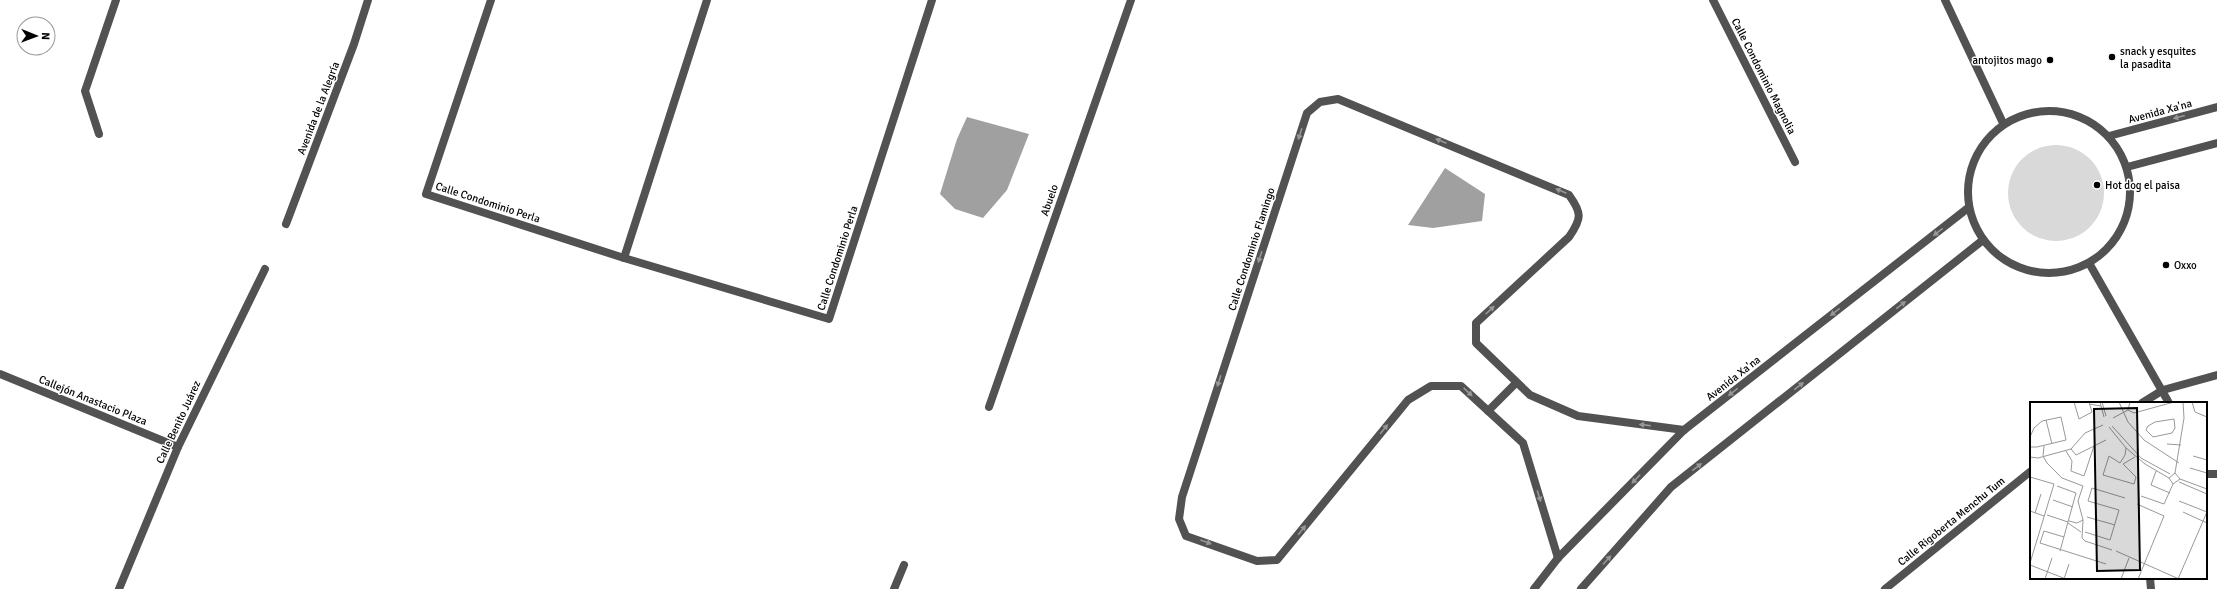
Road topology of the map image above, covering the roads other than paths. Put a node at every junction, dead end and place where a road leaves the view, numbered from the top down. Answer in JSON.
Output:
{"nodes":[{"id":1,"x":116,"y":0,"type":"edge"},
{"id":2,"x":368,"y":0,"type":"edge"},
{"id":3,"x":491,"y":0,"type":"edge"},
{"id":4,"x":707,"y":0,"type":"edge"},
{"id":5,"x":932,"y":0,"type":"edge"},
{"id":6,"x":1131,"y":0,"type":"edge"},
{"id":7,"x":1713,"y":0,"type":"edge"},
{"id":8,"x":1945,"y":0,"type":"edge"},
{"id":9,"x":2217,"y":107,"type":"edge"},
{"id":10,"x":2003,"y":123,"type":"junction"},
{"id":11,"x":100,"y":134,"type":"dead end"},
{"id":12,"x":2108,"y":136,"type":"junction"},
{"id":13,"x":2217,"y":143,"type":"edge"},
{"id":14,"x":1795,"y":162,"type":"dead end"},
{"id":15,"x":2127,"y":166,"type":"junction"},
{"id":16,"x":1968,"y":208,"type":"junction"},
{"id":17,"x":286,"y":224,"type":"dead end"},
{"id":18,"x":1983,"y":240,"type":"junction"},
{"id":19,"x":624,"y":258,"type":"junction"},
{"id":20,"x":2089,"y":263,"type":"junction"},
{"id":21,"x":265,"y":269,"type":"dead end"},
{"id":22,"x":0,"y":374,"type":"edge"},
{"id":23,"x":2217,"y":375,"type":"edge"},
{"id":24,"x":1516,"y":383,"type":"junction"},
{"id":25,"x":2163,"y":390,"type":"junction"},
{"id":26,"x":2144,"y":402,"type":"edge"},
{"id":27,"x":2168,"y":402,"type":"edge"},
{"id":28,"x":989,"y":407,"type":"dead end"},
{"id":29,"x":1488,"y":411,"type":"junction"},
{"id":30,"x":1684,"y":430,"type":"junction"},
{"id":31,"x":178,"y":447,"type":"junction"},
{"id":32,"x":2030,"y":472,"type":"edge"},
{"id":33,"x":1558,"y":558,"type":"junction"},
{"id":34,"x":904,"y":565,"type":"dead end"},
{"id":35,"x":2150,"y":579,"type":"edge"},
{"id":36,"x":119,"y":589,"type":"edge"},
{"id":37,"x":894,"y":589,"type":"edge"},
{"id":38,"x":1534,"y":589,"type":"edge"},
{"id":39,"x":1581,"y":589,"type":"edge"},
{"id":40,"x":1885,"y":589,"type":"edge"},
{"id":41,"x":2151,"y":589,"type":"edge"}],
"edges":[{"from":1,"to":11,"type":"street"},
{"from":2,"to":17,"type":"street","name":"Avenida de la Alegría"},
{"from":3,"to":19,"type":"street","name":"Calle Condominio Perla"},
{"from":4,"to":19,"type":"street"},
{"from":5,"to":19,"type":"street","name":"Calle Condominio Perla"},
{"from":6,"to":28,"type":"street","name":"Abuelo"},
{"from":7,"to":14,"type":"street","name":"Calle Condominio Magnolia"},
{"from":8,"to":10,"type":"street"},
{"from":9,"to":12,"type":"street","name":"Avenida Xa'na","one_way":true},
{"from":10,"to":12,"type":"street"},
{"from":10,"to":16,"type":"street"},
{"from":12,"to":15,"type":"street"},
{"from":13,"to":15,"type":"street"},
{"from":15,"to":20,"type":"street"},
{"from":16,"to":18,"type":"street"},
{"from":16,"to":30,"type":"street","name":"Avenida Xa'na","one_way":true},
{"from":18,"to":20,"type":"street"},
{"from":39,"to":18,"type":"street","one_way":true},
{"from":20,"to":25,"type":"street"},
{"from":21,"to":31,"type":"street","name":"Calle Benito Juárez"},
{"from":22,"to":31,"type":"street","name":"Callejón Anastacio Plaza"},
{"from":23,"to":25,"type":"street"},
{"from":24,"to":29,"type":"street"},
{"from":24,"to":29,"type":"street","name":"Calle Condominio Flamingo","one_way":true},
{"from":30,"to":24,"type":"street","one_way":true},
{"from":25,"to":26,"type":"street"},
{"from":25,"to":27,"type":"street"},
{"from":29,"to":33,"type":"street","one_way":true},
{"from":30,"to":33,"type":"street","name":"Avenida Xa'na","one_way":true},
{"from":31,"to":36,"type":"street","name":"Calle Benito Juárez"},
{"from":32,"to":40,"type":"street","name":"Calle Rigoberta Menchu Tum"},
{"from":33,"to":38,"type":"street","name":"Avenida Xa'na"},
{"from":34,"to":37,"type":"street"},
{"from":35,"to":41,"type":"street"}]}
